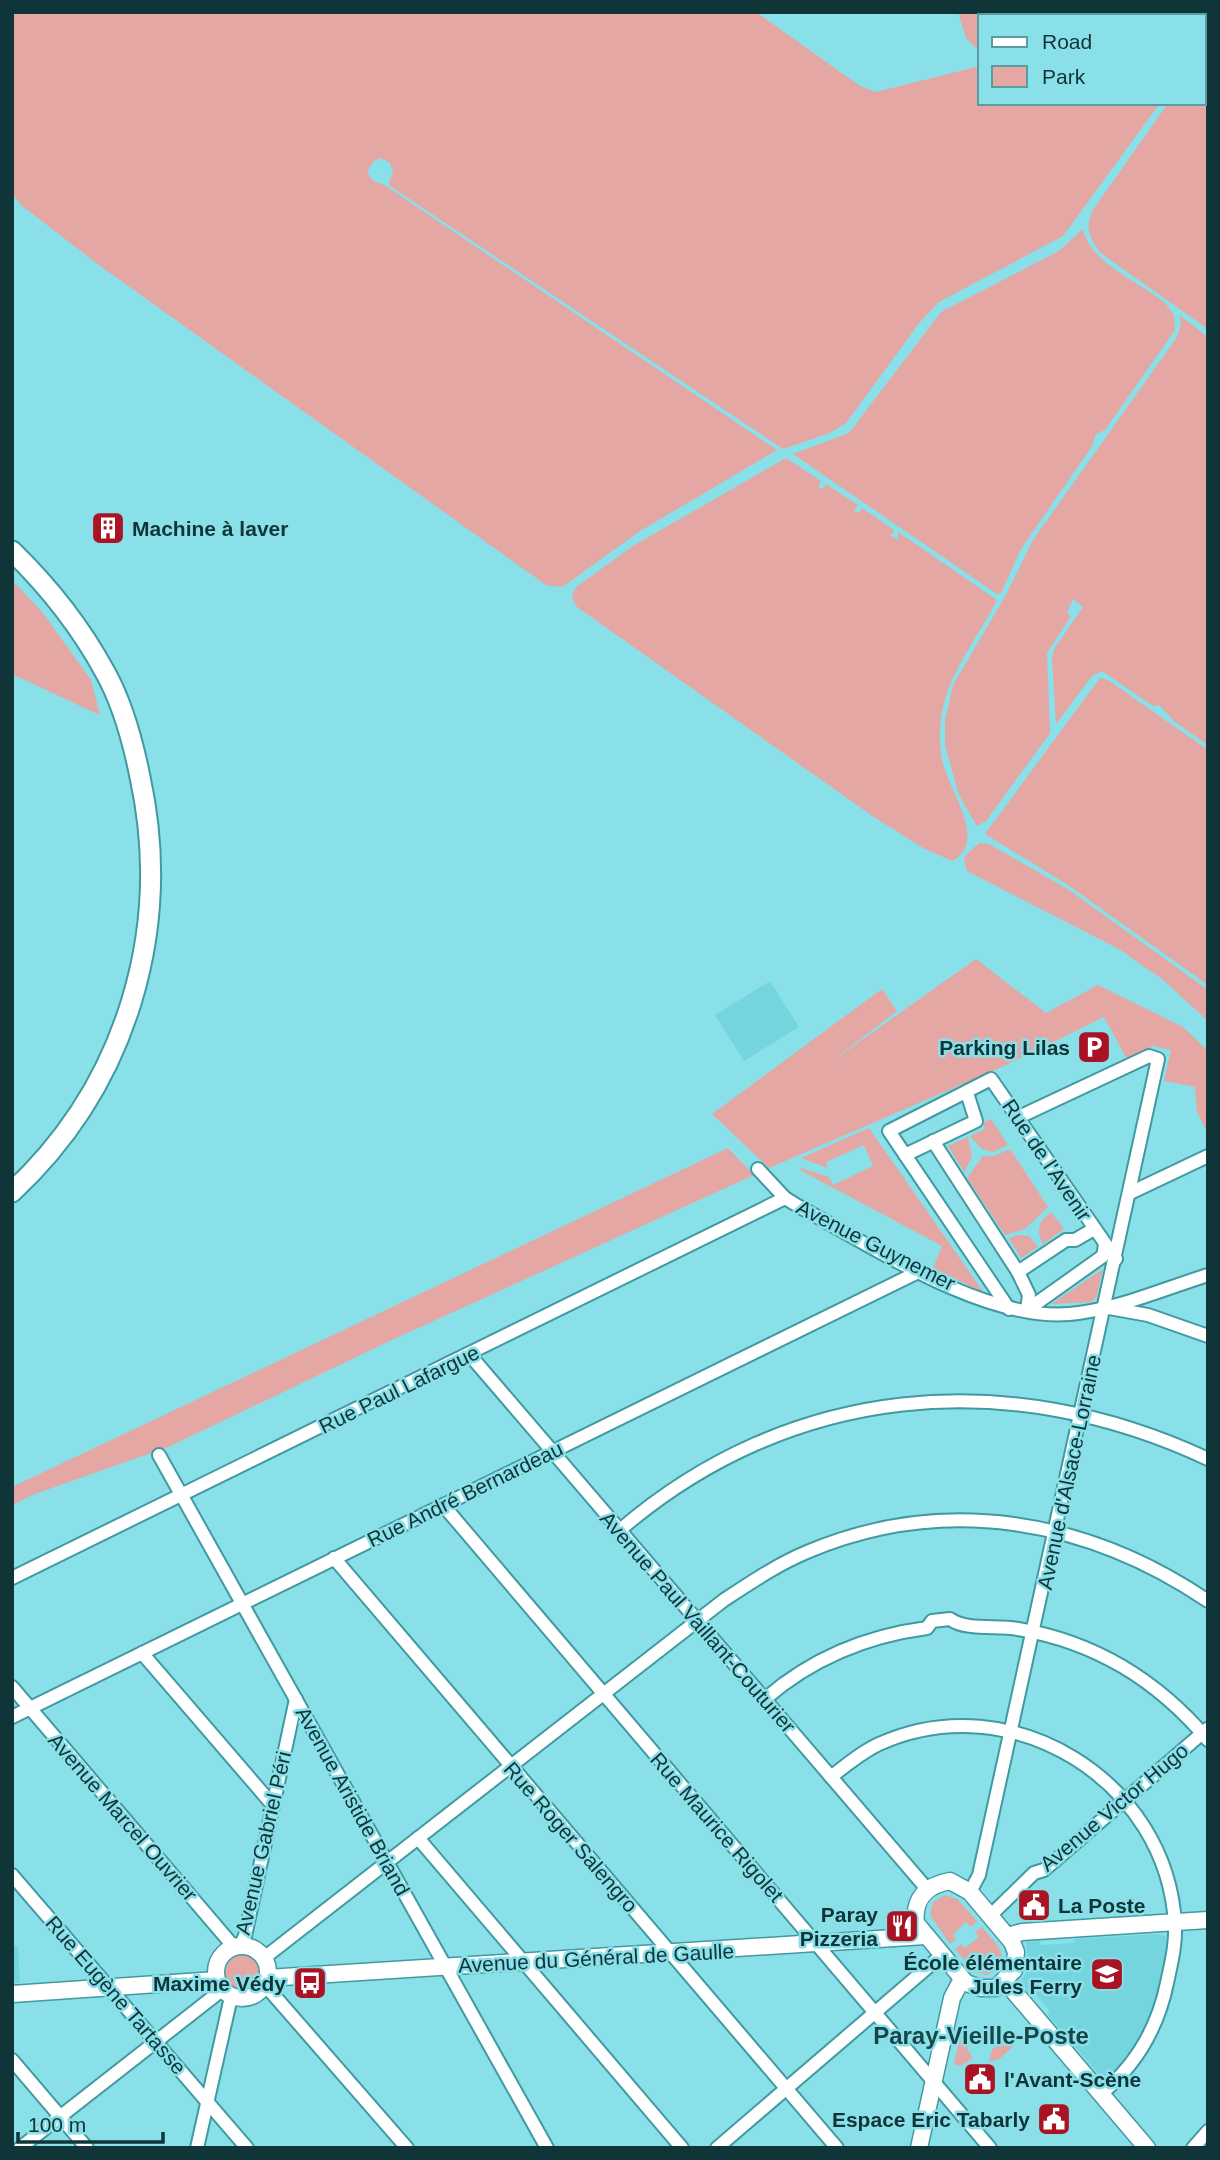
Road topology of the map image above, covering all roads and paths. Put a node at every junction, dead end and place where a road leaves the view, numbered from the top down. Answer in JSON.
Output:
{"nodes":[{"id":1,"x":12,"y":551,"type":"edge"},
{"id":2,"x":967,"y":1093,"type":"junction"},
{"id":3,"x":1019,"y":1117,"type":"junction"},
{"id":4,"x":933,"y":1141,"type":"junction"},
{"id":5,"x":905,"y":1155,"type":"junction"},
{"id":6,"x":1208,"y":1156,"type":"edge"},
{"id":7,"x":758,"y":1169,"type":"dead end"},
{"id":8,"x":12,"y":1192,"type":"edge"},
{"id":9,"x":1130,"y":1193,"type":"junction"},
{"id":10,"x":785,"y":1198,"type":"junction"},
{"id":11,"x":1094,"y":1229,"type":"junction"},
{"id":12,"x":1105,"y":1245,"type":"junction"},
{"id":13,"x":1116,"y":1259,"type":"junction"},
{"id":14,"x":918,"y":1272,"type":"junction"},
{"id":15,"x":1018,"y":1272,"type":"junction"},
{"id":16,"x":1208,"y":1275,"type":"edge"},
{"id":17,"x":1105,"y":1307,"type":"junction"},
{"id":18,"x":1009,"y":1309,"type":"junction"},
{"id":19,"x":1027,"y":1310,"type":"junction"},
{"id":20,"x":1208,"y":1336,"type":"edge"},
{"id":21,"x":470,"y":1354,"type":"junction"},
{"id":22,"x":1082,"y":1413,"type":"junction"},
{"id":23,"x":553,"y":1451,"type":"junction"},
{"id":24,"x":159,"y":1455,"type":"dead end"},
{"id":25,"x":1208,"y":1459,"type":"edge"},
{"id":26,"x":182,"y":1495,"type":"junction"},
{"id":27,"x":443,"y":1505,"type":"junction"},
{"id":28,"x":620,"y":1530,"type":"junction"},
{"id":29,"x":1056,"y":1531,"type":"junction"},
{"id":30,"x":334,"y":1558,"type":"junction"},
{"id":31,"x":12,"y":1578,"type":"edge"},
{"id":32,"x":1208,"y":1601,"type":"edge"},
{"id":33,"x":242,"y":1604,"type":"junction"},
{"id":34,"x":697,"y":1620,"type":"junction"},
{"id":35,"x":1033,"y":1631,"type":"junction"},
{"id":36,"x":142,"y":1653,"type":"junction"},
{"id":37,"x":12,"y":1687,"type":"edge"},
{"id":38,"x":603,"y":1693,"type":"junction"},
{"id":39,"x":296,"y":1699,"type":"junction"},
{"id":40,"x":765,"y":1699,"type":"junction"},
{"id":41,"x":30,"y":1708,"type":"junction"},
{"id":42,"x":12,"y":1717,"type":"edge"},
{"id":43,"x":1011,"y":1731,"type":"junction"},
{"id":44,"x":1206,"y":1734,"type":"edge"},
{"id":45,"x":510,"y":1766,"type":"junction"},
{"id":46,"x":831,"y":1777,"type":"junction"},
{"id":47,"x":1125,"y":1800,"type":"junction"},
{"id":48,"x":271,"y":1803,"type":"junction"},
{"id":49,"x":418,"y":1838,"type":"junction"},
{"id":50,"x":387,"y":1861,"type":"junction"},
{"id":51,"x":12,"y":1875,"type":"edge"},
{"id":52,"x":927,"y":1889,"type":"junction"},
{"id":53,"x":970,"y":1892,"type":"junction"},
{"id":54,"x":991,"y":1915,"type":"junction"},
{"id":55,"x":1208,"y":1920,"type":"edge"},
{"id":56,"x":1175,"y":1922,"type":"junction"},
{"id":57,"x":925,"y":1936,"type":"junction"},
{"id":58,"x":1008,"y":1936,"type":"junction"},
{"id":59,"x":818,"y":1945,"type":"junction"},
{"id":60,"x":237,"y":1947,"type":"junction"},
{"id":61,"x":671,"y":1954,"type":"junction"},
{"id":62,"x":942,"y":1955,"type":"junction"},
{"id":63,"x":264,"y":1958,"type":"junction"},
{"id":64,"x":525,"y":1962,"type":"junction"},
{"id":65,"x":447,"y":1967,"type":"junction"},
{"id":66,"x":961,"y":1979,"type":"junction"},
{"id":67,"x":266,"y":1981,"type":"junction"},
{"id":68,"x":1006,"y":1981,"type":"junction"},
{"id":69,"x":110,"y":1989,"type":"junction"},
{"id":70,"x":223,"y":1989,"type":"junction"},
{"id":71,"x":12,"y":1994,"type":"edge"},
{"id":72,"x":875,"y":2013,"type":"junction"},
{"id":73,"x":156,"y":2042,"type":"junction"},
{"id":74,"x":12,"y":2060,"type":"edge"},
{"id":75,"x":934,"y":2081,"type":"junction"},
{"id":76,"x":786,"y":2089,"type":"junction"},
{"id":77,"x":1101,"y":2094,"type":"junction"},
{"id":78,"x":207,"y":2099,"type":"junction"},
{"id":79,"x":60,"y":2116,"type":"junction"},
{"id":80,"x":1208,"y":2131,"type":"edge"},
{"id":81,"x":20,"y":2148,"type":"edge"},
{"id":82,"x":88,"y":2148,"type":"edge"},
{"id":83,"x":197,"y":2148,"type":"edge"},
{"id":84,"x":247,"y":2148,"type":"edge"},
{"id":85,"x":407,"y":2148,"type":"edge"},
{"id":86,"x":547,"y":2148,"type":"edge"},
{"id":87,"x":682,"y":2148,"type":"edge"},
{"id":88,"x":717,"y":2148,"type":"edge"},
{"id":89,"x":837,"y":2148,"type":"edge"},
{"id":90,"x":919,"y":2148,"type":"edge"},
{"id":91,"x":990,"y":2148,"type":"edge"},
{"id":92,"x":1147,"y":2148,"type":"edge"},
{"id":93,"x":1193,"y":2148,"type":"edge"}],
"edges":[{"from":1,"to":8,"type":"main road"},
{"from":2,"to":3,"type":"street","name":"Rue de l'Avenir"},
{"from":2,"to":4,"type":"street","name":"Rue de l'Avenir"},
{"from":2,"to":5,"type":"street","name":"Rue de l'Avenir"},
{"from":3,"to":9,"type":"street","name":"Avenue d'Alsace-Lorraine"},
{"from":3,"to":11,"type":"street","name":"Rue de l'Avenir"},
{"from":4,"to":5,"type":"street","name":"Rue de l'Avenir"},
{"from":4,"to":15,"type":"street"},
{"from":5,"to":18,"type":"street","name":"Rue de l'Avenir"},
{"from":6,"to":9,"type":"street"},
{"from":7,"to":10,"type":"street","name":"Avenue Guynemer"},
{"from":9,"to":13,"type":"street","name":"Avenue d'Alsace-Lorraine"},
{"from":10,"to":14,"type":"street","name":"Avenue Guynemer"},
{"from":10,"to":21,"type":"street","name":"Rue Paul Lafargue"},
{"from":11,"to":12,"type":"street","name":"Rue de l'Avenir"},
{"from":11,"to":15,"type":"street","name":"Rue de l'Avenir"},
{"from":12,"to":13,"type":"street","name":"Rue de l'Avenir"},
{"from":12,"to":19,"type":"street"},
{"from":13,"to":17,"type":"street","name":"Avenue d'Alsace-Lorraine"},
{"from":14,"to":18,"type":"street","name":"Avenue Guynemer"},
{"from":14,"to":23,"type":"street","name":"Rue André Bernardeau"},
{"from":15,"to":19,"type":"street"},
{"from":16,"to":17,"type":"street","name":"Avenue Guynemer"},
{"from":17,"to":19,"type":"street","name":"Avenue Guynemer"},
{"from":17,"to":20,"type":"street"},
{"from":17,"to":22,"type":"street","name":"Avenue d'Alsace-Lorraine"},
{"from":18,"to":19,"type":"street","name":"Avenue Guynemer"},
{"from":21,"to":23,"type":"street","name":"Avenue Paul Vaillant-Couturier"},
{"from":21,"to":26,"type":"street","name":"Rue Paul Lafargue"},
{"from":22,"to":25,"type":"street"},
{"from":22,"to":28,"type":"street"},
{"from":22,"to":29,"type":"street","name":"Avenue d'Alsace-Lorraine"},
{"from":23,"to":27,"type":"street","name":"Rue André Bernardeau"},
{"from":23,"to":28,"type":"street","name":"Avenue Paul Vaillant-Couturier"},
{"from":24,"to":26,"type":"street","name":"Avenue Aristide Briand"},
{"from":26,"to":31,"type":"street","name":"Rue Paul Lafargue"},
{"from":26,"to":33,"type":"street","name":"Avenue Aristide Briand"},
{"from":27,"to":30,"type":"street","name":"Rue André Bernardeau"},
{"from":27,"to":38,"type":"street","name":"Rue Maurice Rigolet"},
{"from":28,"to":34,"type":"street","name":"Avenue Paul Vaillant-Couturier"},
{"from":29,"to":32,"type":"street"},
{"from":29,"to":34,"type":"street"},
{"from":29,"to":35,"type":"street","name":"Avenue d'Alsace-Lorraine"},
{"from":30,"to":33,"type":"street","name":"Rue André Bernardeau"},
{"from":30,"to":45,"type":"street","name":"Rue Roger Salengro"},
{"from":33,"to":36,"type":"street","name":"Rue André Bernardeau"},
{"from":33,"to":39,"type":"street","name":"Avenue Aristide Briand"},
{"from":34,"to":38,"type":"street"},
{"from":34,"to":40,"type":"street","name":"Avenue Paul Vaillant-Couturier"},
{"from":35,"to":40,"type":"street"},
{"from":35,"to":43,"type":"street","name":"Avenue d'Alsace-Lorraine"},
{"from":35,"to":44,"type":"street"},
{"from":36,"to":41,"type":"street","name":"Rue André Bernardeau"},
{"from":36,"to":48,"type":"street"},
{"from":37,"to":41,"type":"street","name":"Avenue Marcel Ouvrier"},
{"from":38,"to":45,"type":"street"},
{"from":38,"to":59,"type":"street","name":"Rue Maurice Rigolet"},
{"from":39,"to":48,"type":"street","name":"Avenue Gabriel Péri"},
{"from":39,"to":50,"type":"street","name":"Avenue Aristide Briand"},
{"from":40,"to":46,"type":"street","name":"Avenue Paul Vaillant-Couturier"},
{"from":41,"to":42,"type":"street","name":"Rue André Bernardeau"},
{"from":41,"to":60,"type":"street","name":"Avenue Marcel Ouvrier"},
{"from":43,"to":46,"type":"street"},
{"from":43,"to":47,"type":"street"},
{"from":43,"to":53,"type":"street","name":"Avenue d'Alsace-Lorraine"},
{"from":44,"to":47,"type":"street","name":"Avenue Victor Hugo"},
{"from":45,"to":49,"type":"street"},
{"from":45,"to":61,"type":"street","name":"Rue Roger Salengro"},
{"from":46,"to":52,"type":"street","name":"Avenue Paul Vaillant-Couturier"},
{"from":47,"to":54,"type":"street","name":"Avenue Victor Hugo"},
{"from":47,"to":56,"type":"street"},
{"from":48,"to":60,"type":"street","name":"Avenue Gabriel Péri"},
{"from":49,"to":50,"type":"street"},
{"from":49,"to":64,"type":"street"},
{"from":50,"to":63,"type":"street"},
{"from":50,"to":65,"type":"street","name":"Avenue Aristide Briand"},
{"from":51,"to":69,"type":"street","name":"Rue Eugène Tartasse"},
{"from":52,"to":53,"type":"street"},
{"from":52,"to":57,"type":"street"},
{"from":53,"to":54,"type":"street"},
{"from":54,"to":58,"type":"street"},
{"from":55,"to":56,"type":"street"},
{"from":56,"to":58,"type":"street"},
{"from":56,"to":77,"type":"street"},
{"from":57,"to":59,"type":"street","name":"Avenue du Général de Gaulle"},
{"from":57,"to":62,"type":"street"},
{"from":58,"to":68,"type":"street"},
{"from":59,"to":61,"type":"street","name":"Avenue du Général de Gaulle"},
{"from":59,"to":72,"type":"street","name":"Rue Maurice Rigolet"},
{"from":60,"to":63,"type":"street"},
{"from":60,"to":70,"type":"street"},
{"from":61,"to":64,"type":"street","name":"Avenue du Général de Gaulle"},
{"from":61,"to":76,"type":"street","name":"Rue Roger Salengro"},
{"from":62,"to":66,"type":"street"},
{"from":62,"to":72,"type":"street"},
{"from":63,"to":67,"type":"street"},
{"from":64,"to":65,"type":"street","name":"Avenue du Général de Gaulle"},
{"from":64,"to":87,"type":"street"},
{"from":65,"to":67,"type":"street","name":"Avenue du Général de Gaulle"},
{"from":65,"to":86,"type":"street","name":"Avenue Aristide Briand"},
{"from":66,"to":68,"type":"street"},
{"from":66,"to":75,"type":"street"},
{"from":67,"to":70,"type":"street"},
{"from":67,"to":85,"type":"street"},
{"from":68,"to":77,"type":"street"},
{"from":69,"to":70,"type":"street"},
{"from":69,"to":71,"type":"street"},
{"from":69,"to":73,"type":"street","name":"Rue Eugène Tartasse"},
{"from":70,"to":73,"type":"street"},
{"from":70,"to":78,"type":"street"},
{"from":72,"to":75,"type":"street","name":"Rue Maurice Rigolet"},
{"from":72,"to":76,"type":"street"},
{"from":73,"to":78,"type":"street","name":"Rue Eugène Tartasse"},
{"from":73,"to":79,"type":"street"},
{"from":74,"to":79,"type":"street"},
{"from":75,"to":90,"type":"street"},
{"from":75,"to":91,"type":"street","name":"Rue Maurice Rigolet"},
{"from":76,"to":88,"type":"street"},
{"from":76,"to":89,"type":"street","name":"Rue Roger Salengro"},
{"from":77,"to":92,"type":"street"},
{"from":78,"to":83,"type":"street"},
{"from":78,"to":84,"type":"street","name":"Rue Eugène Tartasse"},
{"from":79,"to":81,"type":"street"},
{"from":79,"to":82,"type":"street"},
{"from":80,"to":93,"type":"street"}]}
